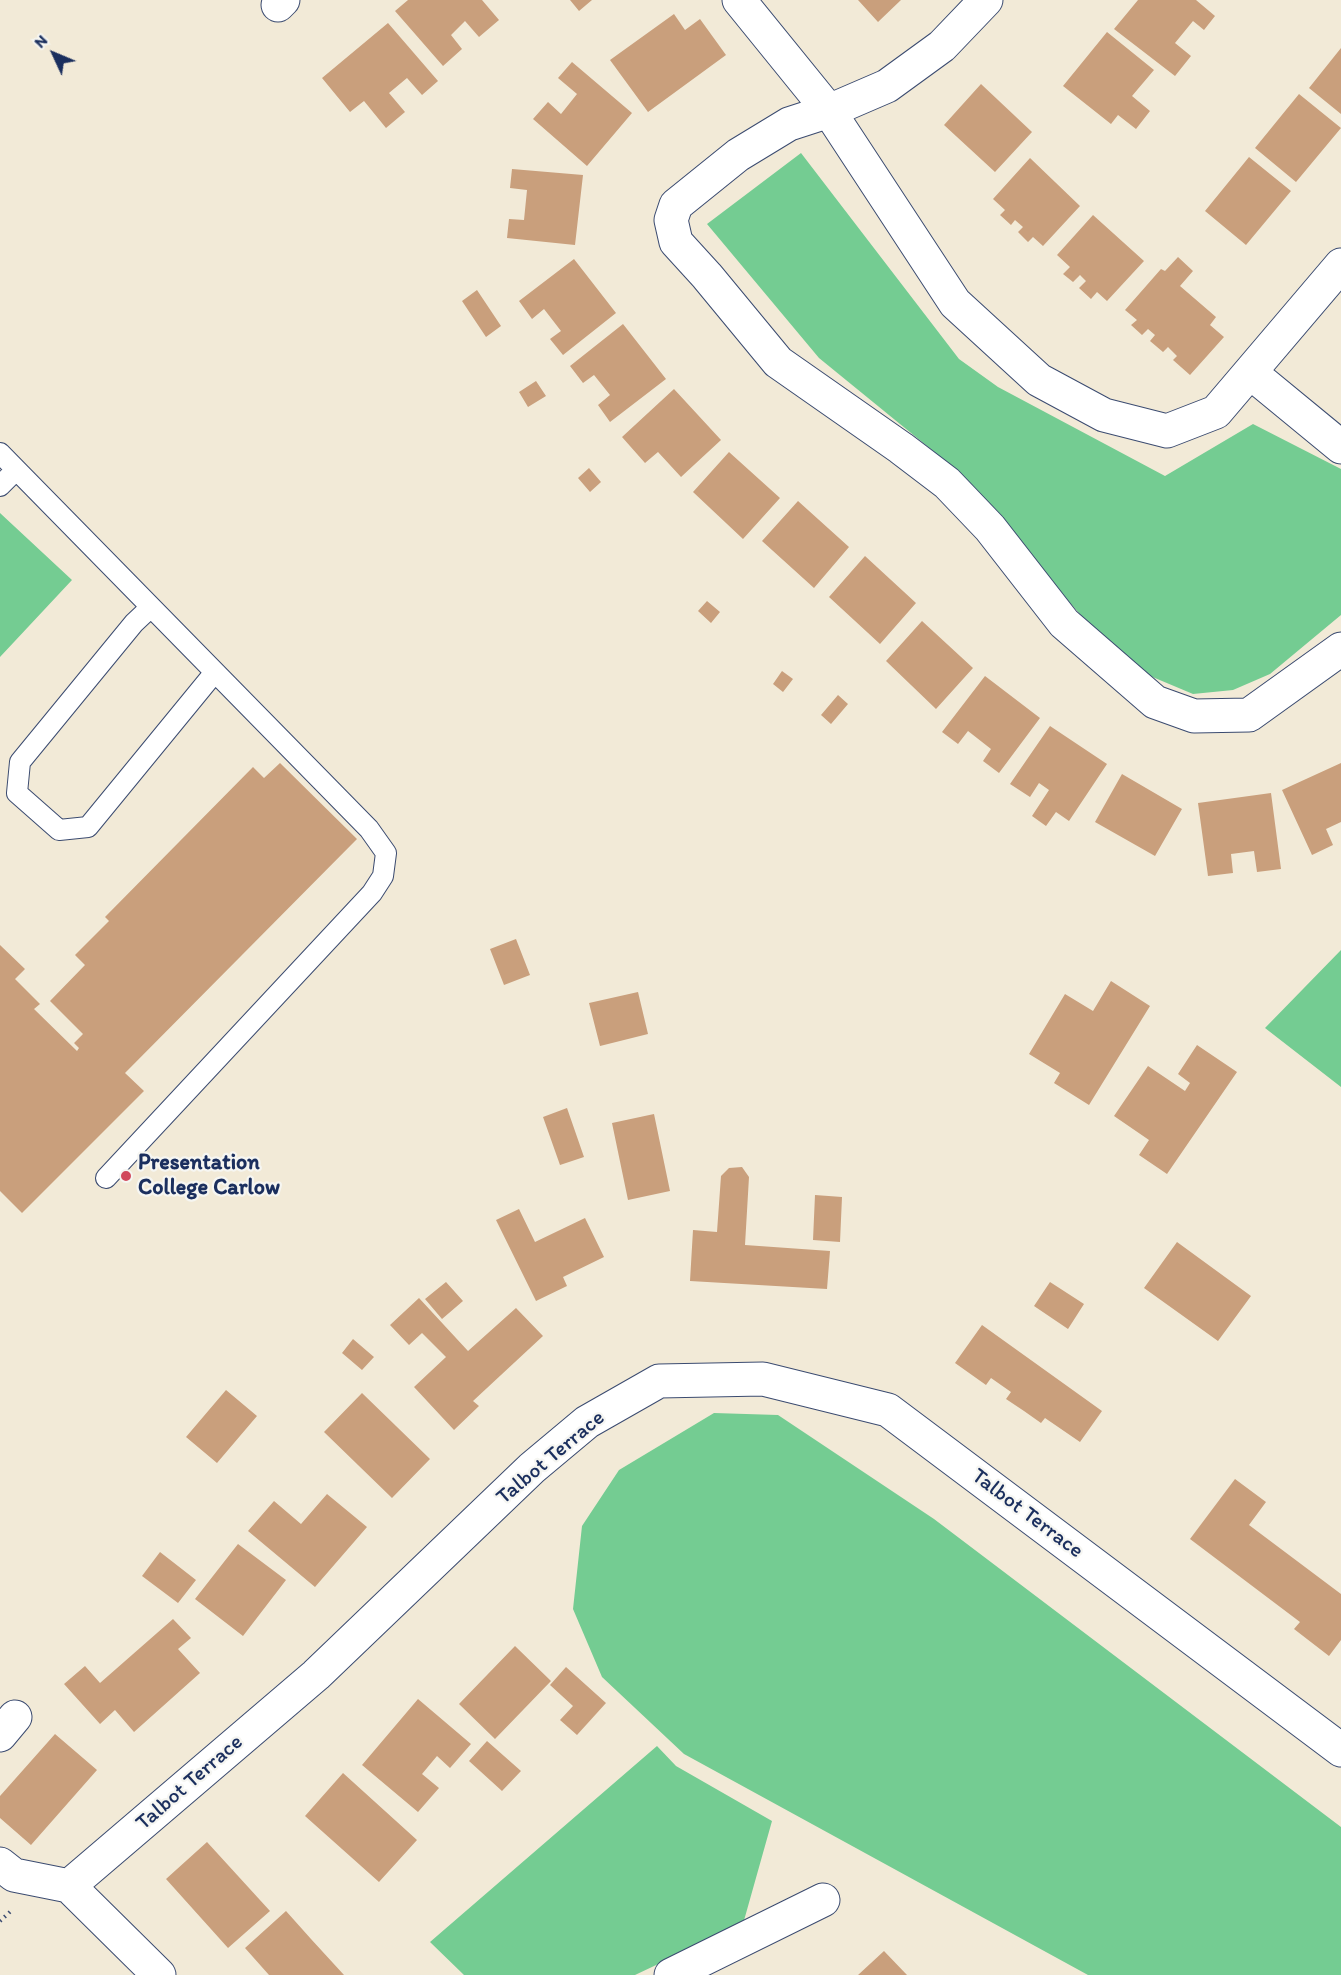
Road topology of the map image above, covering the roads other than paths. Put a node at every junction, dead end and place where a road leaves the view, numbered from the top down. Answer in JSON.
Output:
{"nodes":[{"id":1,"x":740,"y":0,"type":"edge"},
{"id":2,"x":986,"y":0,"type":"edge"},
{"id":3,"x":829,"y":111,"type":"junction"},
{"id":4,"x":1341,"y":266,"type":"edge"},
{"id":5,"x":1251,"y":373,"type":"junction"},
{"id":6,"x":1341,"y":447,"type":"edge"},
{"id":7,"x":0,"y":453,"type":"edge"},
{"id":8,"x":16,"y":470,"type":"junction"},
{"id":9,"x":0,"y":486,"type":"edge"},
{"id":10,"x":151,"y":607,"type":"junction"},
{"id":11,"x":1341,"y":649,"type":"edge"},
{"id":12,"x":215,"y":672,"type":"junction"},
{"id":13,"x":106,"y":1178,"type":"dead end"},
{"id":14,"x":1341,"y":1750,"type":"edge"},
{"id":15,"x":0,"y":1864,"type":"edge"},
{"id":16,"x":69,"y":1886,"type":"junction"},
{"id":17,"x":823,"y":1900,"type":"dead end"},
{"id":18,"x":159,"y":1975,"type":"edge"},
{"id":19,"x":671,"y":1975,"type":"edge"}],
"edges":[{"from":1,"to":3,"type":"street"},
{"from":2,"to":3,"type":"street"},
{"from":3,"to":5,"type":"street"},
{"from":3,"to":11,"type":"street"},
{"from":4,"to":5,"type":"street"},
{"from":5,"to":6,"type":"street"},
{"from":7,"to":8,"type":"lane"},
{"from":8,"to":9,"type":"lane"},
{"from":8,"to":10,"type":"lane"},
{"from":10,"to":12,"type":"lane"},
{"from":10,"to":12,"type":"lane"},
{"from":12,"to":13,"type":"lane"},
{"from":14,"to":16,"type":"street","name":"Talbot Terrace"},
{"from":15,"to":16,"type":"street"},
{"from":16,"to":18,"type":"street"},
{"from":17,"to":19,"type":"street"}]}
